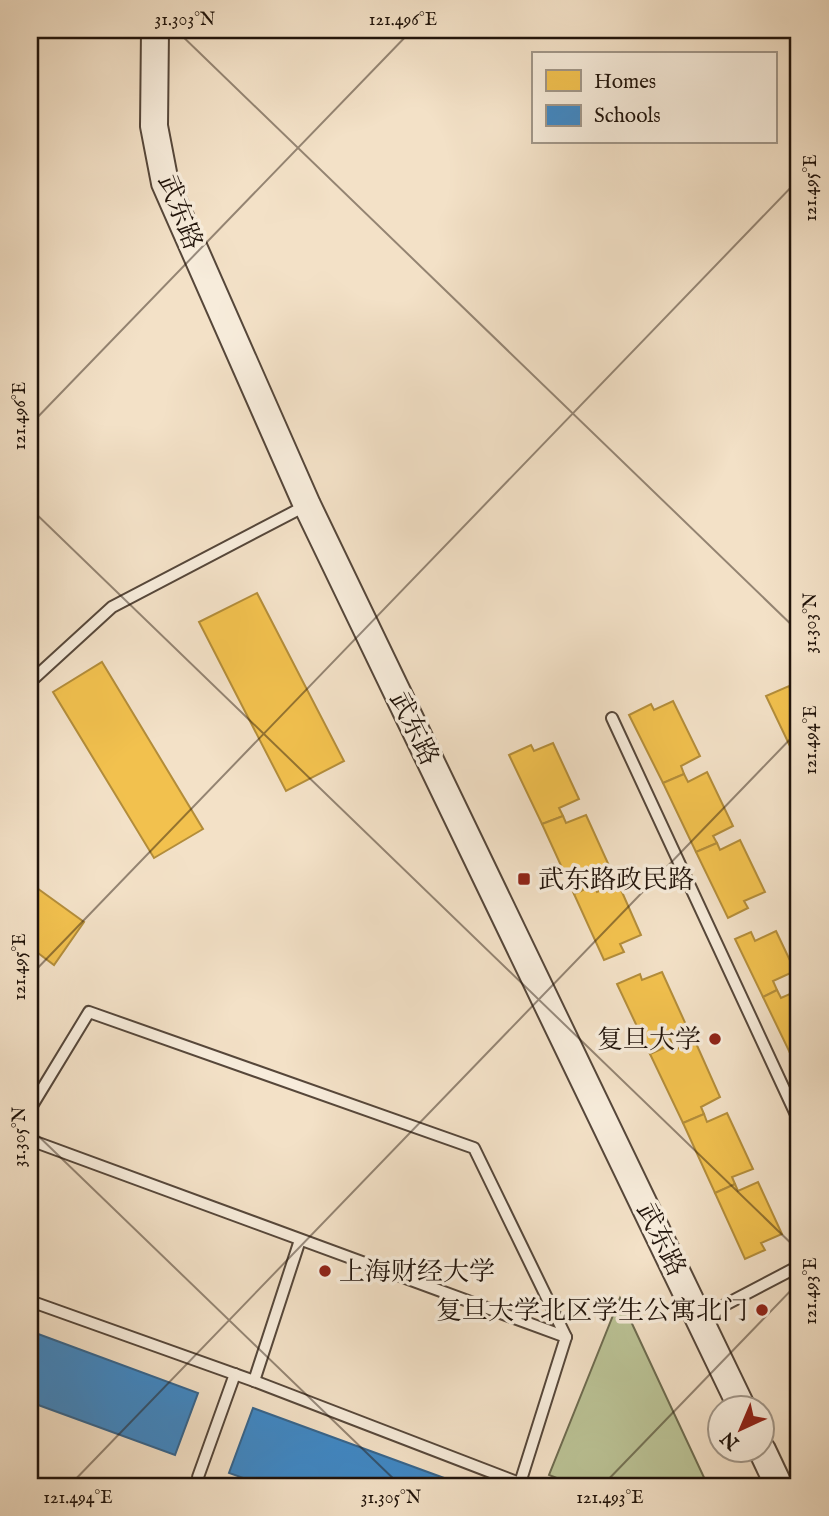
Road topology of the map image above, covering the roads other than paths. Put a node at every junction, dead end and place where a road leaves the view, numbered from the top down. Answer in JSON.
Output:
{"nodes":[{"id":1,"x":155,"y":30,"type":"edge"},
{"id":2,"x":307,"y":505,"type":"junction"},
{"id":3,"x":30,"y":682,"type":"edge"},
{"id":4,"x":612,"y":718,"type":"dead end"},
{"id":5,"x":30,"y":1109,"type":"edge"},
{"id":6,"x":799,"y":1121,"type":"edge"},
{"id":7,"x":30,"y":1140,"type":"edge"},
{"id":8,"x":300,"y":1240,"type":"junction"},
{"id":9,"x":799,"y":1266,"type":"edge"},
{"id":10,"x":30,"y":1301,"type":"edge"},
{"id":11,"x":700,"y":1318,"type":"junction"},
{"id":12,"x":566,"y":1337,"type":"junction"},
{"id":13,"x":235,"y":1374,"type":"junction"},
{"id":14,"x":254,"y":1381,"type":"junction"},
{"id":15,"x":735,"y":1394,"type":"edge"},
{"id":16,"x":769,"y":1464,"type":"edge"},
{"id":17,"x":198,"y":1477,"type":"dead end"},
{"id":18,"x":523,"y":1485,"type":"edge"},
{"id":19,"x":779,"y":1486,"type":"edge"}],
"edges":[{"from":1,"to":2,"type":"street","name":"武东路"},
{"from":2,"to":3,"type":"lane"},
{"from":2,"to":11,"type":"street","name":"武东路"},
{"from":4,"to":6,"type":"lane"},
{"from":5,"to":12,"type":"lane"},
{"from":7,"to":8,"type":"lane"},
{"from":8,"to":12,"type":"lane"},
{"from":8,"to":14,"type":"lane"},
{"from":9,"to":11,"type":"lane"},
{"from":10,"to":13,"type":"lane"},
{"from":11,"to":15,"type":"street","name":"武东路"},
{"from":12,"to":18,"type":"lane"},
{"from":13,"to":14,"type":"lane"},
{"from":13,"to":17,"type":"lane"},
{"from":14,"to":18,"type":"lane"},
{"from":16,"to":19,"type":"street"}]}
